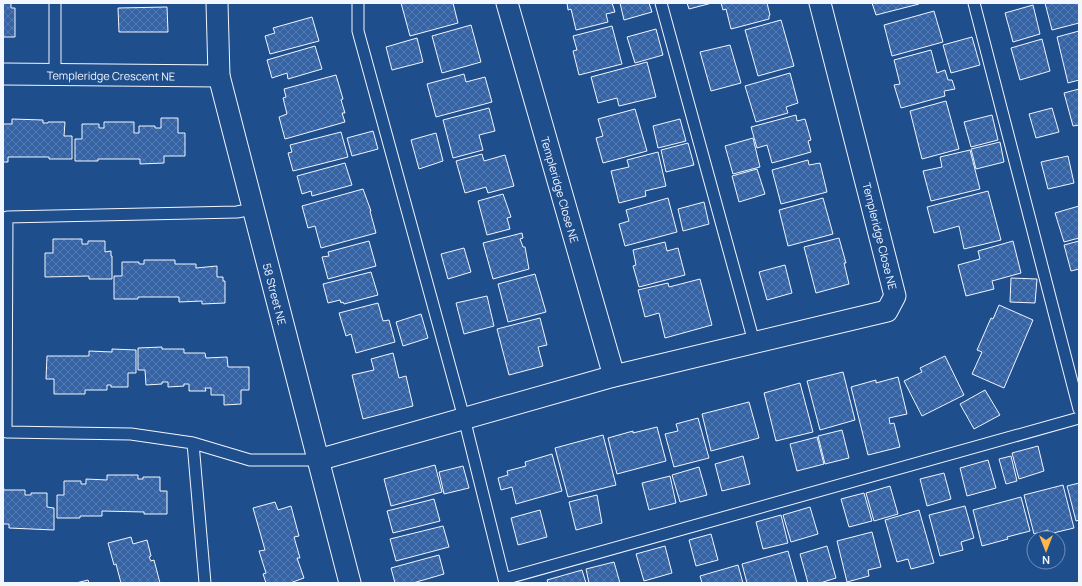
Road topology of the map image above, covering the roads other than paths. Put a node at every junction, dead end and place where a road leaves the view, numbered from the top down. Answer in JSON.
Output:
{"nodes":[{"id":1,"x":55,"y":3,"type":"edge"},
{"id":2,"x":217,"y":3,"type":"edge"},
{"id":3,"x":358,"y":3,"type":"edge"},
{"id":4,"x":507,"y":3,"type":"edge"},
{"id":5,"x":661,"y":3,"type":"edge"},
{"id":6,"x":820,"y":3,"type":"edge"},
{"id":7,"x":974,"y":3,"type":"edge"},
{"id":8,"x":3,"y":74,"type":"edge"},
{"id":9,"x":55,"y":74,"type":"junction"},
{"id":10,"x":218,"y":76,"type":"junction"},
{"id":11,"x":253,"y":209,"type":"junction"},
{"id":12,"x":754,"y":342,"type":"junction"},
{"id":13,"x":614,"y":376,"type":"junction"},
{"id":14,"x":1079,"y":409,"type":"edge"},
{"id":15,"x":464,"y":418,"type":"junction"},
{"id":16,"x":1079,"y":418,"type":"edge"},
{"id":17,"x":193,"y":444,"type":"junction"},
{"id":18,"x":318,"y":460,"type":"junction"},
{"id":19,"x":504,"y":581,"type":"edge"},
{"id":20,"x":205,"y":583,"type":"edge"},
{"id":21,"x":350,"y":583,"type":"edge"}],
"edges":[{"from":1,"to":9,"type":"lane"},
{"from":2,"to":10,"type":"street","name":"58 Street NE"},
{"from":3,"to":15,"type":"lane"},
{"from":4,"to":13,"type":"street","name":"Templeridge Close NE"},
{"from":5,"to":12,"type":"lane"},
{"from":6,"to":12,"type":"street","name":"Templeridge Close NE"},
{"from":7,"to":14,"type":"lane"},
{"from":8,"to":9,"type":"street","name":"Templeridge Crescent NE"},
{"from":9,"to":10,"type":"street","name":"Templeridge Crescent NE"},
{"from":10,"to":11,"type":"street","name":"58 Street NE"},
{"from":11,"to":17,"type":"lane"},
{"from":11,"to":18,"type":"street","name":"58 Street NE"},
{"from":12,"to":13,"type":"street","name":"Templeridge Close NE"},
{"from":13,"to":15,"type":"street","name":"Templeridge Close NE"},
{"from":15,"to":18,"type":"street","name":"Templeridge Close NE"},
{"from":15,"to":19,"type":"lane"},
{"from":16,"to":19,"type":"lane"},
{"from":17,"to":18,"type":"lane"},
{"from":17,"to":20,"type":"lane"},
{"from":18,"to":21,"type":"street","name":"58 Street NE"}]}
